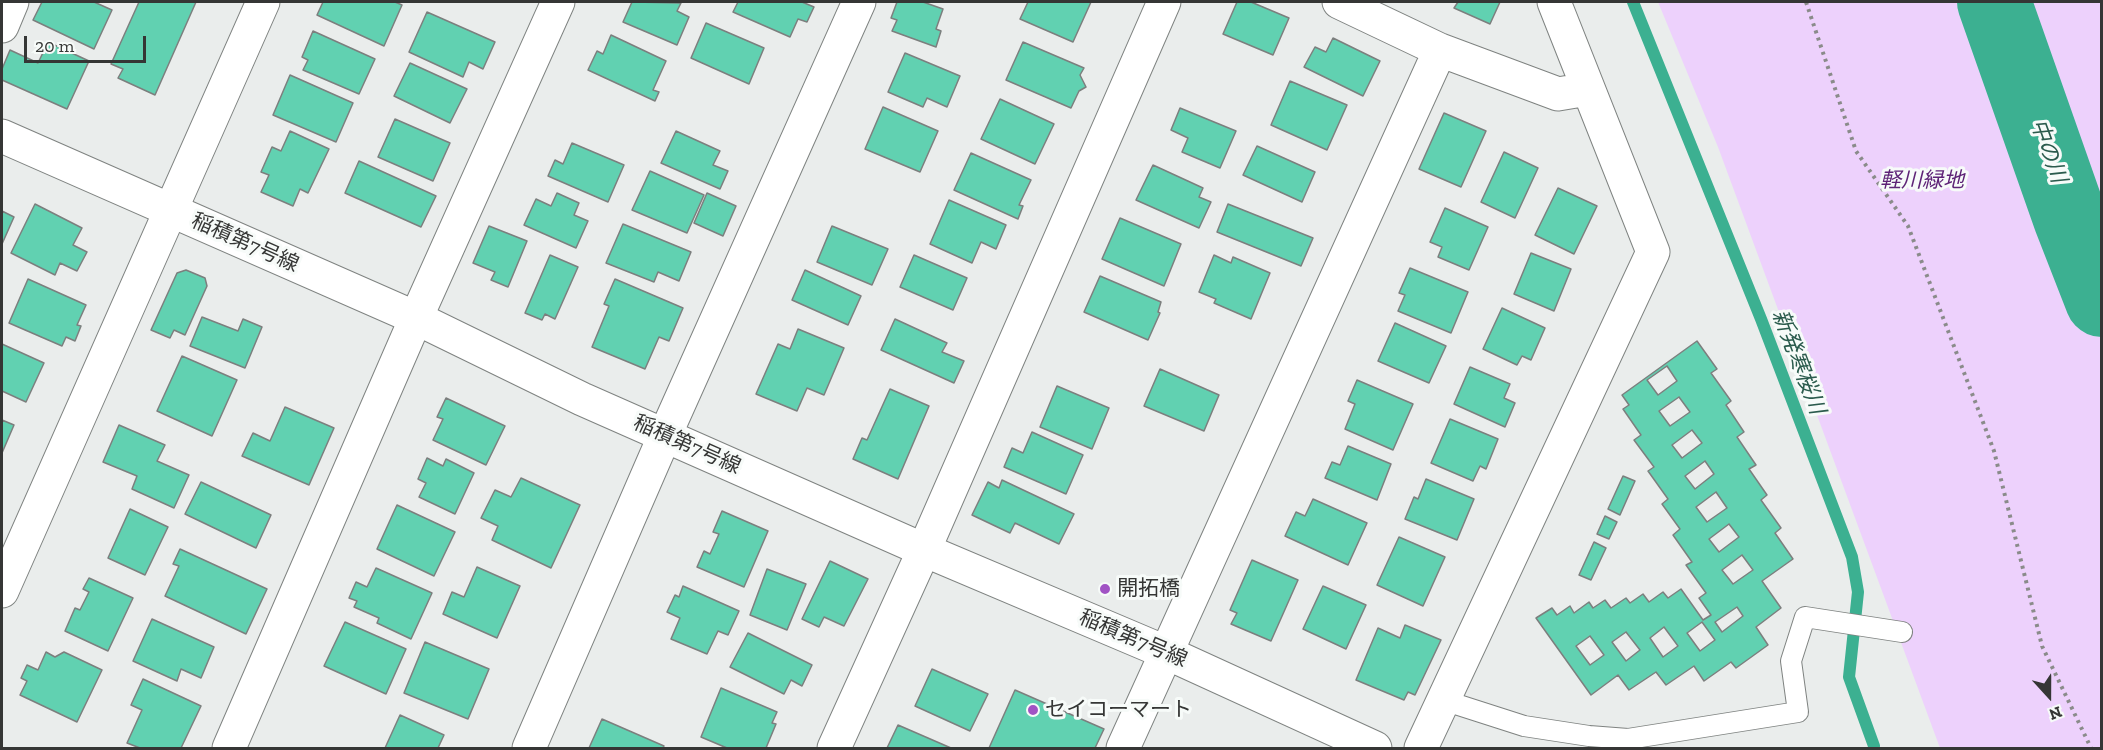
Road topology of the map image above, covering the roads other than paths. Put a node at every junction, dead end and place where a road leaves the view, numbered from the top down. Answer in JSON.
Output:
{"nodes":[{"id":1,"x":12,"y":2,"type":"edge"},
{"id":2,"x":263,"y":2,"type":"edge"},
{"id":3,"x":558,"y":2,"type":"edge"},
{"id":4,"x":859,"y":2,"type":"edge"},
{"id":5,"x":1164,"y":2,"type":"edge"},
{"id":6,"x":1339,"y":2,"type":"edge"},
{"id":7,"x":1554,"y":2,"type":"edge"},
{"id":8,"x":2,"y":26,"type":"edge"},
{"id":9,"x":1440,"y":50,"type":"junction"},
{"id":10,"x":1588,"y":89,"type":"junction"},
{"id":11,"x":2,"y":136,"type":"edge"},
{"id":12,"x":171,"y":210,"type":"junction"},
{"id":13,"x":416,"y":318,"type":"junction"},
{"id":14,"x":664,"y":435,"type":"junction"},
{"id":15,"x":924,"y":550,"type":"junction"},
{"id":16,"x":2,"y":591,"type":"edge"},
{"id":17,"x":1902,"y":632,"type":"dead end"},
{"id":18,"x":1165,"y":652,"type":"junction"},
{"id":19,"x":1443,"y":700,"type":"junction"},
{"id":20,"x":229,"y":748,"type":"edge"},
{"id":21,"x":530,"y":748,"type":"edge"},
{"id":22,"x":834,"y":748,"type":"edge"},
{"id":23,"x":1123,"y":748,"type":"edge"},
{"id":24,"x":1375,"y":748,"type":"edge"},
{"id":25,"x":1421,"y":748,"type":"edge"}],
"edges":[{"from":1,"to":8,"type":"street"},
{"from":2,"to":12,"type":"street"},
{"from":3,"to":13,"type":"street"},
{"from":4,"to":14,"type":"street"},
{"from":5,"to":15,"type":"street"},
{"from":6,"to":9,"type":"street"},
{"from":7,"to":10,"type":"street"},
{"from":9,"to":10,"type":"street"},
{"from":9,"to":18,"type":"street"},
{"from":10,"to":19,"type":"street"},
{"from":11,"to":12,"type":"street","name":"稲積第7号線"},
{"from":12,"to":13,"type":"street","name":"稲積第7号線"},
{"from":12,"to":16,"type":"street"},
{"from":13,"to":14,"type":"street","name":"稲積第7号線"},
{"from":13,"to":20,"type":"street"},
{"from":14,"to":15,"type":"street","name":"稲積第7号線"},
{"from":14,"to":21,"type":"street"},
{"from":15,"to":18,"type":"street","name":"稲積第7号線"},
{"from":15,"to":22,"type":"street"},
{"from":17,"to":19,"type":"lane"},
{"from":18,"to":23,"type":"street"},
{"from":18,"to":24,"type":"street","name":"稲積第7号線"},
{"from":19,"to":25,"type":"street"}]}
